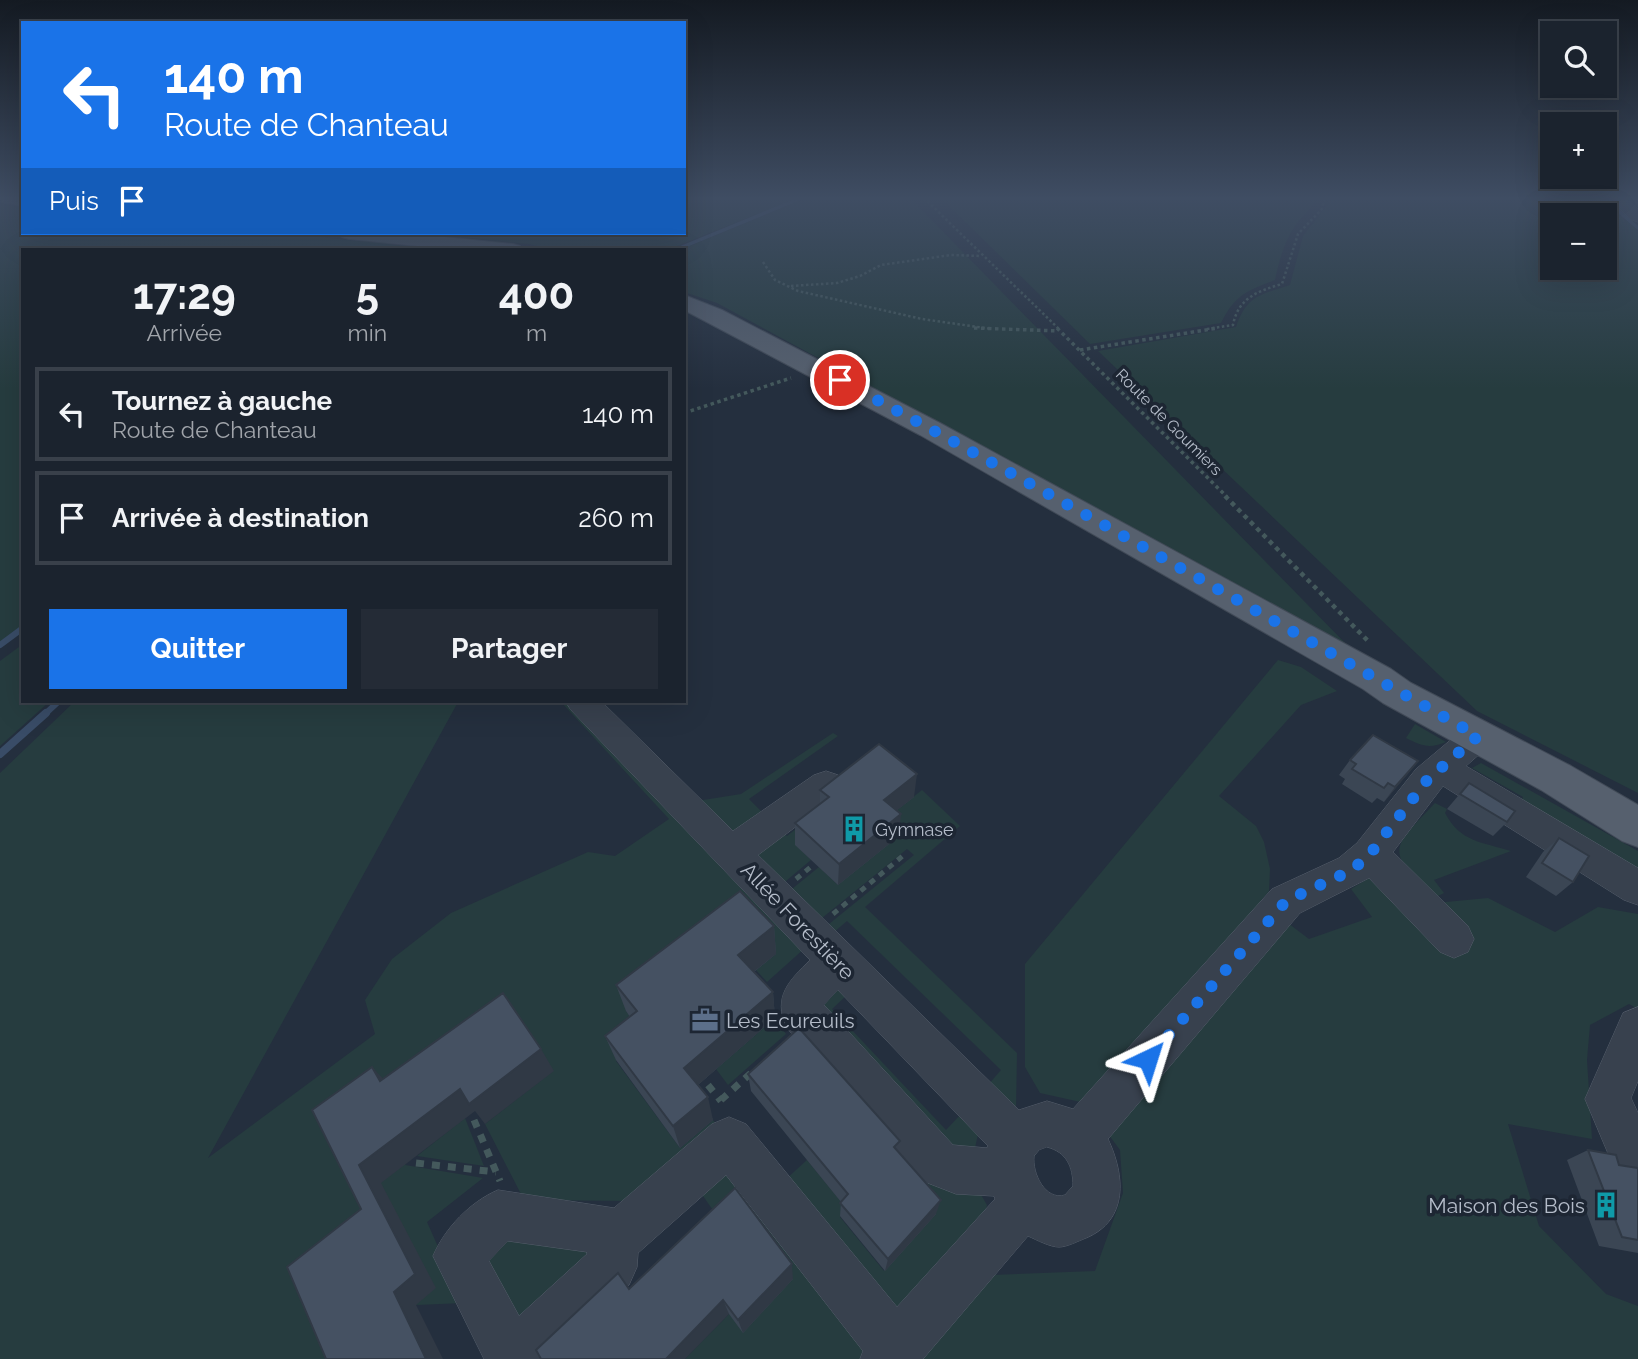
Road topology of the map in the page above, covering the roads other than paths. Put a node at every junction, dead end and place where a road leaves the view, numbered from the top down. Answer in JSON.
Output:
{"nodes":[{"id":1,"x":686,"y":304,"type":"edge"},
{"id":2,"x":583,"y":703,"type":"edge"},
{"id":3,"x":1478,"y":736,"type":"junction"},
{"id":4,"x":1441,"y":768,"type":"junction"},
{"id":5,"x":1556,"y":778,"type":"junction"},
{"id":6,"x":826,"y":785,"type":"edge"},
{"id":7,"x":1638,"y":817,"type":"edge"},
{"id":8,"x":1638,"y":828,"type":"edge"},
{"id":9,"x":731,"y":853,"type":"junction"},
{"id":10,"x":1370,"y":854,"type":"junction"},
{"id":11,"x":1638,"y":888,"type":"edge"},
{"id":12,"x":1454,"y":939,"type":"dead end"},
{"id":13,"x":824,"y":947,"type":"junction"},
{"id":14,"x":1638,"y":1028,"type":"edge"},
{"id":15,"x":1078,"y":1138,"type":"junction"},
{"id":16,"x":1638,"y":1167,"type":"edge"},
{"id":17,"x":1016,"y":1172,"type":"junction"},
{"id":18,"x":614,"y":1241,"type":"junction"},
{"id":19,"x":891,"y":1354,"type":"edge"},
{"id":20,"x":513,"y":1359,"type":"edge"}],
"edges":[{"from":1,"to":3,"type":"main road"},
{"from":2,"to":9,"type":"street","name":"Allée Forestière"},
{"from":3,"to":4,"type":"street"},
{"from":3,"to":5,"type":"main road"},
{"from":4,"to":10,"type":"street"},
{"from":4,"to":11,"type":"street"},
{"from":5,"to":7,"type":"main road"},
{"from":5,"to":8,"type":"main road"},
{"from":6,"to":9,"type":"street"},
{"from":9,"to":13,"type":"street","name":"Allée Forestière"},
{"from":10,"to":12,"type":"street"},
{"from":10,"to":15,"type":"street"},
{"from":13,"to":17,"type":"street","name":"Allée Forestière"},
{"from":13,"to":17,"type":"street"},
{"from":14,"to":16,"type":"street"},
{"from":15,"to":17,"type":"street"},
{"from":15,"to":17,"type":"street"},
{"from":17,"to":19,"type":"street"},
{"from":18,"to":19,"type":"street"},
{"from":18,"to":20,"type":"street"},
{"from":18,"to":20,"type":"street"}]}
